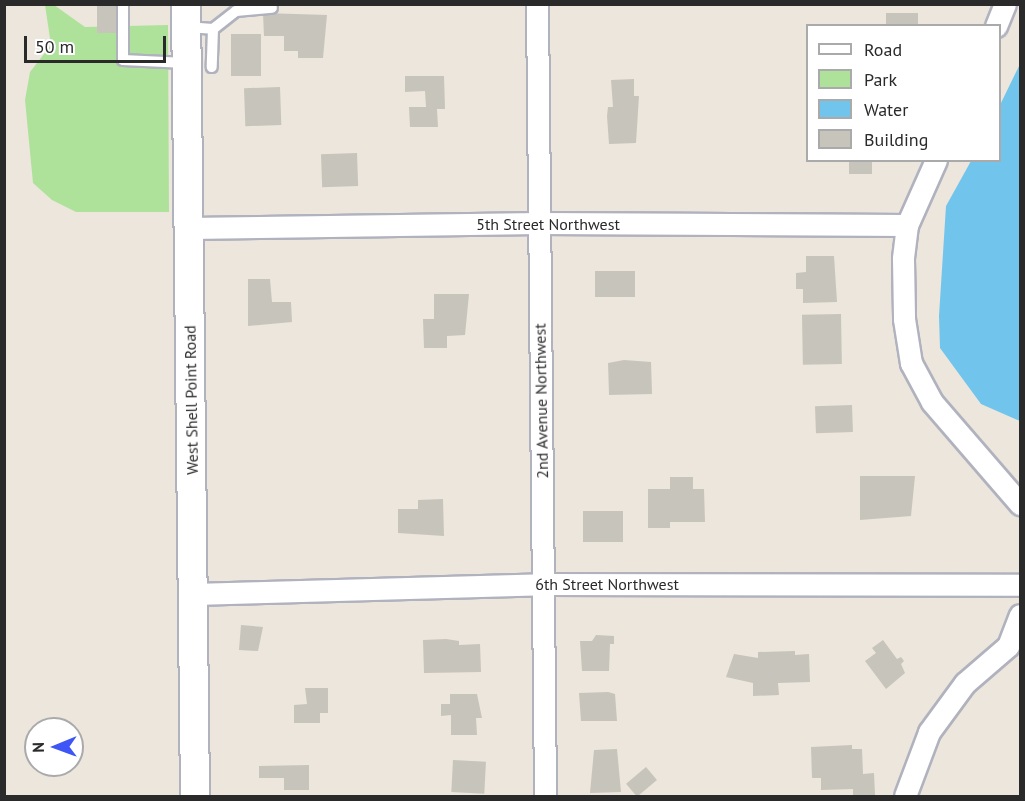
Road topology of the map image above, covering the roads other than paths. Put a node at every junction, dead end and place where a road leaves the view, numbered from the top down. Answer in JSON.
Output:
{"nodes":[{"id":1,"x":123,"y":4,"type":"edge"},
{"id":2,"x":537,"y":4,"type":"edge"},
{"id":3,"x":1005,"y":4,"type":"edge"},
{"id":4,"x":272,"y":8,"type":"dead end"},
{"id":5,"x":195,"y":20,"type":"edge"},
{"id":6,"x":997,"y":24,"type":"edge"},
{"id":7,"x":200,"y":65,"type":"junction"},
{"id":8,"x":935,"y":162,"type":"edge"},
{"id":9,"x":538,"y":223,"type":"junction"},
{"id":10,"x":907,"y":225,"type":"junction"},
{"id":11,"x":189,"y":228,"type":"junction"},
{"id":12,"x":1020,"y":504,"type":"edge"},
{"id":13,"x":543,"y":584,"type":"junction"},
{"id":14,"x":1020,"y":585,"type":"edge"},
{"id":15,"x":193,"y":594,"type":"junction"},
{"id":16,"x":1020,"y":615,"type":"edge"},
{"id":17,"x":195,"y":796,"type":"edge"},
{"id":18,"x":544,"y":796,"type":"edge"},
{"id":19,"x":905,"y":796,"type":"edge"}],
"edges":[{"from":1,"to":7,"type":"lane"},
{"from":2,"to":9,"type":"street","name":"2nd Avenue Northwest"},
{"from":3,"to":6,"type":"street"},
{"from":4,"to":5,"type":"lane"},
{"from":5,"to":7,"type":"street","name":"West Shell Point Road"},
{"from":7,"to":11,"type":"street","name":"West Shell Point Road"},
{"from":8,"to":10,"type":"street"},
{"from":9,"to":10,"type":"street","name":"5th Street Northwest"},
{"from":9,"to":11,"type":"street","name":"5th Street Northwest"},
{"from":9,"to":13,"type":"street","name":"2nd Avenue Northwest"},
{"from":10,"to":12,"type":"street"},
{"from":11,"to":15,"type":"street","name":"West Shell Point Road"},
{"from":13,"to":14,"type":"street","name":"6th Street Northwest"},
{"from":13,"to":15,"type":"street","name":"6th Street Northwest"},
{"from":13,"to":18,"type":"street","name":"2nd Avenue Northwest"},
{"from":15,"to":17,"type":"street","name":"West Shell Point Road"},
{"from":16,"to":19,"type":"street"}]}
